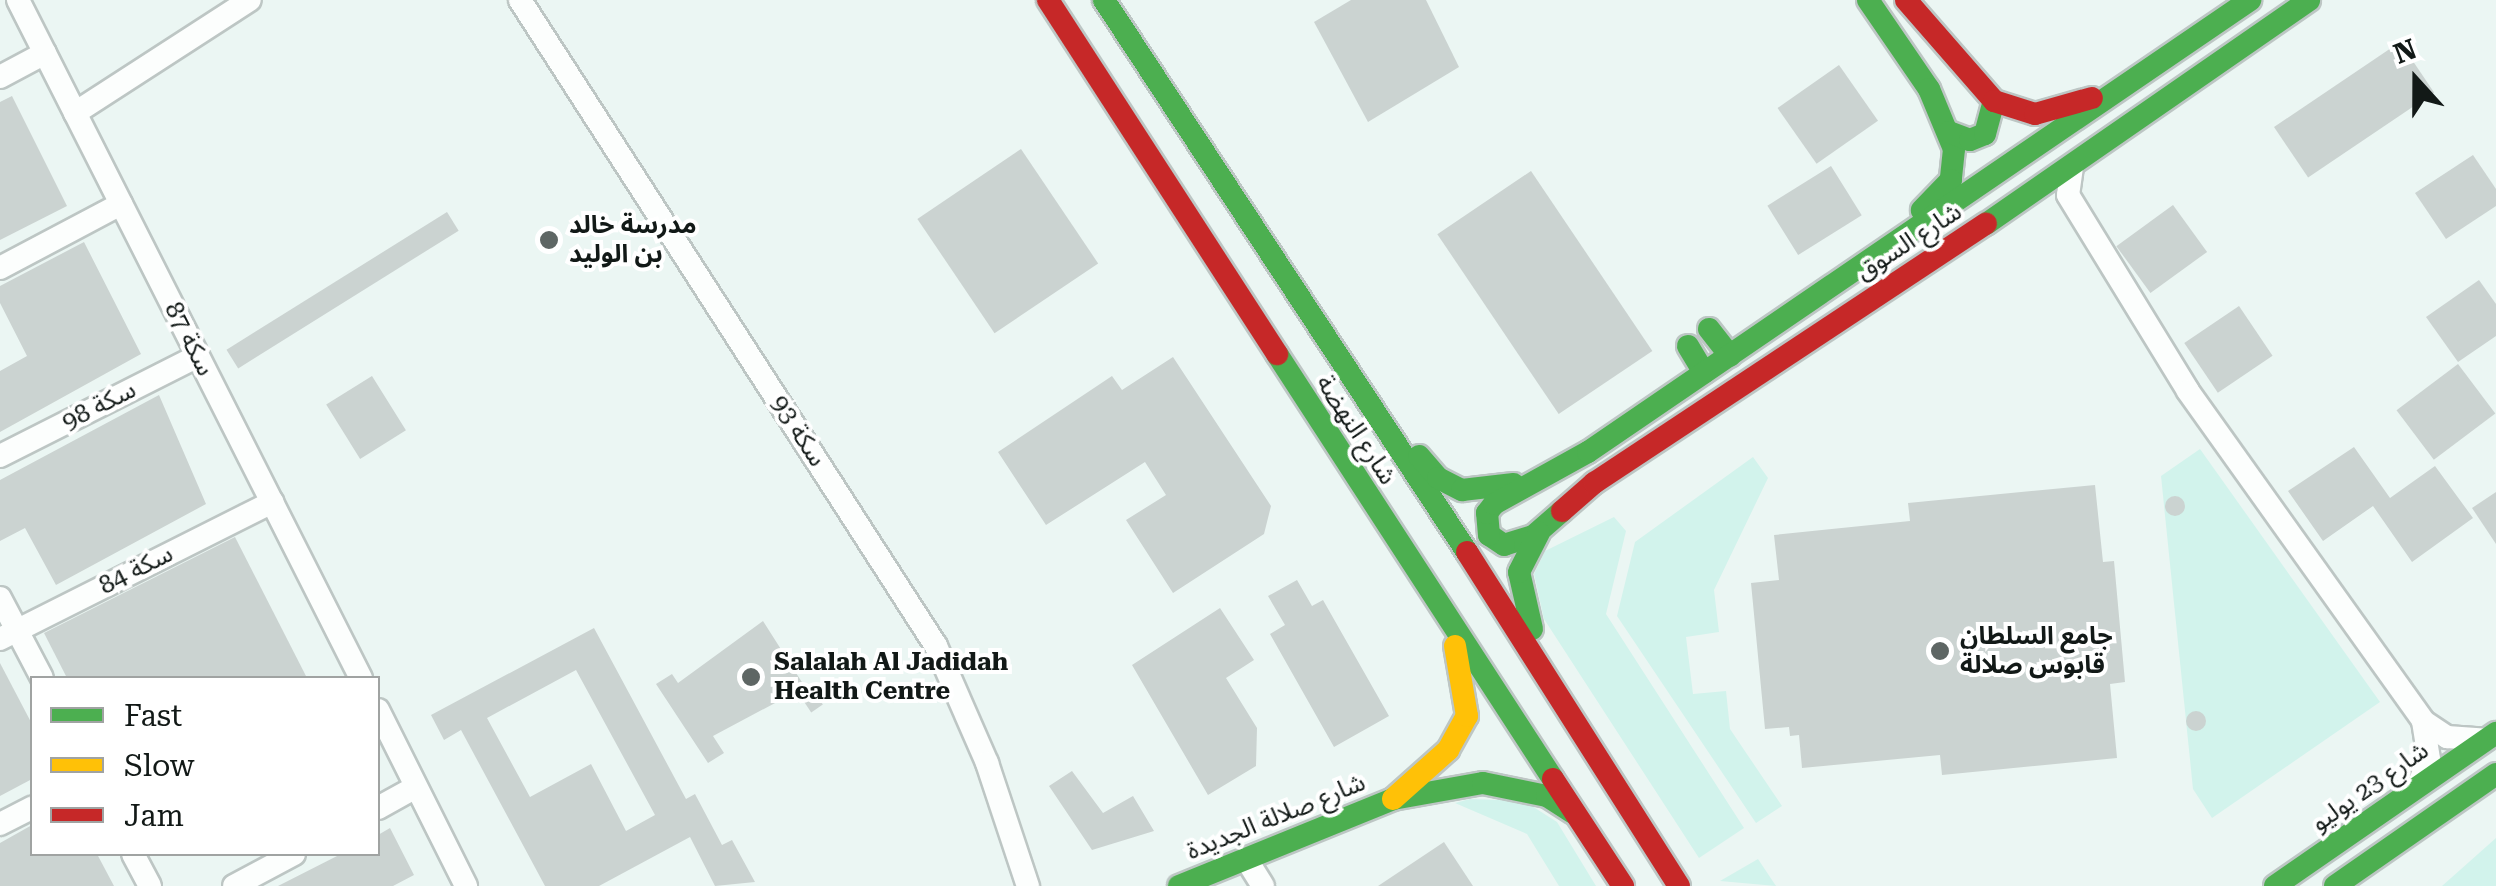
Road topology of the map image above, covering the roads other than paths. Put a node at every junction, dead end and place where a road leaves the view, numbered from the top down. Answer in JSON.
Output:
{"nodes":[{"id":1,"x":18,"y":0,"type":"edge"},
{"id":2,"x":250,"y":0,"type":"edge"},
{"id":3,"x":520,"y":0,"type":"edge"},
{"id":4,"x":1048,"y":0,"type":"edge"},
{"id":5,"x":1104,"y":0,"type":"edge"},
{"id":6,"x":1868,"y":0,"type":"edge"},
{"id":7,"x":1906,"y":0,"type":"edge"},
{"id":8,"x":2250,"y":0,"type":"edge"},
{"id":9,"x":2309,"y":0,"type":"edge"},
{"id":10,"x":44,"y":53,"type":"junction"},
{"id":11,"x":0,"y":77,"type":"edge"},
{"id":12,"x":2121,"y":90,"type":"junction"},
{"id":13,"x":1994,"y":101,"type":"junction"},
{"id":14,"x":75,"y":113,"type":"junction"},
{"id":15,"x":1948,"y":132,"type":"junction"},
{"id":16,"x":2072,"y":167,"type":"junction"},
{"id":17,"x":121,"y":204,"type":"junction"},
{"id":18,"x":1879,"y":255,"type":"junction"},
{"id":19,"x":0,"y":268,"type":"edge"},
{"id":20,"x":1710,"y":329,"type":"dead end"},
{"id":21,"x":1688,"y":346,"type":"dead end"},
{"id":22,"x":198,"y":356,"type":"junction"},
{"id":23,"x":1730,"y":356,"type":"junction"},
{"id":24,"x":1704,"y":373,"type":"junction"},
{"id":25,"x":1364,"y":397,"type":"junction"},
{"id":26,"x":0,"y":456,"type":"edge"},
{"id":27,"x":1537,"y":480,"type":"junction"},
{"id":28,"x":272,"y":502,"type":"junction"},
{"id":29,"x":1540,"y":530,"type":"junction"},
{"id":30,"x":0,"y":598,"type":"edge"},
{"id":31,"x":1448,"y":624,"type":"junction"},
{"id":32,"x":8,"y":635,"type":"edge"},
{"id":33,"x":40,"y":676,"type":"edge"},
{"id":34,"x":361,"y":676,"type":"edge"},
{"id":35,"x":1572,"y":712,"type":"junction"},
{"id":36,"x":380,"y":714,"type":"edge"},
{"id":37,"x":2423,"y":721,"type":"junction"},
{"id":38,"x":2491,"y":737,"type":"edge"},
{"id":39,"x":2496,"y":774,"type":"edge"},
{"id":40,"x":2418,"y":786,"type":"junction"},
{"id":41,"x":416,"y":787,"type":"junction"},
{"id":42,"x":1393,"y":799,"type":"junction"},
{"id":43,"x":380,"y":807,"type":"edge"},
{"id":44,"x":30,"y":809,"type":"edge"},
{"id":45,"x":1580,"y":818,"type":"junction"},
{"id":46,"x":0,"y":824,"type":"edge"},
{"id":47,"x":134,"y":856,"type":"edge"},
{"id":48,"x":290,"y":856,"type":"edge"},
{"id":49,"x":1248,"y":862,"type":"junction"},
{"id":50,"x":2339,"y":884,"type":"edge"},
{"id":51,"x":150,"y":886,"type":"edge"},
{"id":52,"x":234,"y":886,"type":"edge"},
{"id":53,"x":466,"y":886,"type":"edge"},
{"id":54,"x":1028,"y":886,"type":"edge"},
{"id":55,"x":1179,"y":886,"type":"edge"},
{"id":56,"x":1262,"y":886,"type":"edge"},
{"id":57,"x":1624,"y":886,"type":"edge"},
{"id":58,"x":1679,"y":886,"type":"edge"},
{"id":59,"x":2275,"y":886,"type":"edge"}],
"edges":[{"from":1,"to":10,"type":"street","name":"سكة 87"},
{"from":2,"to":14,"type":"street"},
{"from":3,"to":54,"type":"street","name":"سكة 93"},
{"from":4,"to":31,"type":"street","name":"شارع النهضة"},
{"from":5,"to":25,"type":"street","name":"شارع النهضة"},
{"from":6,"to":15,"type":"street"},
{"from":7,"to":13,"type":"street"},
{"from":8,"to":12,"type":"street","name":"شارع السوق"},
{"from":9,"to":16,"type":"street","name":"شارع السوق"},
{"from":10,"to":11,"type":"street"},
{"from":10,"to":14,"type":"street","name":"سكة 87"},
{"from":12,"to":13,"type":"street"},
{"from":12,"to":18,"type":"street","name":"شارع السوق"},
{"from":13,"to":15,"type":"street"},
{"from":14,"to":17,"type":"street","name":"سكة 87"},
{"from":15,"to":18,"type":"street"},
{"from":16,"to":29,"type":"street","name":"شارع السوق"},
{"from":16,"to":37,"type":"street"},
{"from":17,"to":19,"type":"street"},
{"from":17,"to":22,"type":"street","name":"سكة 87"},
{"from":18,"to":23,"type":"street","name":"شارع السوق"},
{"from":20,"to":23,"type":"street"},
{"from":21,"to":24,"type":"street"},
{"from":22,"to":26,"type":"street","name":"سكة 98"},
{"from":22,"to":28,"type":"street","name":"سكة 87"},
{"from":23,"to":24,"type":"street","name":"شارع السوق"},
{"from":24,"to":27,"type":"street","name":"شارع السوق"},
{"from":25,"to":27,"type":"street"},
{"from":25,"to":35,"type":"street","name":"شارع النهضة"},
{"from":27,"to":29,"type":"street","name":"شارع السوق"},
{"from":28,"to":32,"type":"street","name":"سكة 84"},
{"from":28,"to":34,"type":"street","name":"سكة 87"},
{"from":29,"to":35,"type":"street"},
{"from":30,"to":32,"type":"street"},
{"from":31,"to":42,"type":"street","name":"شارع صلالة الجديدة"},
{"from":31,"to":45,"type":"street","name":"شارع النهضة"},
{"from":32,"to":33,"type":"street"},
{"from":35,"to":58,"type":"street","name":"شارع النهضة"},
{"from":36,"to":41,"type":"street"},
{"from":37,"to":38,"type":"street"},
{"from":37,"to":40,"type":"street"},
{"from":38,"to":40,"type":"street","name":"شارع 23 يوليو"},
{"from":39,"to":50,"type":"street"},
{"from":40,"to":59,"type":"street","name":"شارع 23 يوليو"},
{"from":41,"to":43,"type":"street"},
{"from":41,"to":53,"type":"street"},
{"from":42,"to":45,"type":"street","name":"شارع صلالة الجديدة"},
{"from":42,"to":49,"type":"street","name":"شارع صلالة الجديدة"},
{"from":44,"to":46,"type":"street"},
{"from":45,"to":57,"type":"street","name":"شارع النهضة"},
{"from":47,"to":51,"type":"street"},
{"from":48,"to":52,"type":"street"},
{"from":49,"to":55,"type":"street","name":"شارع صلالة الجديدة"},
{"from":49,"to":56,"type":"street"}]}
